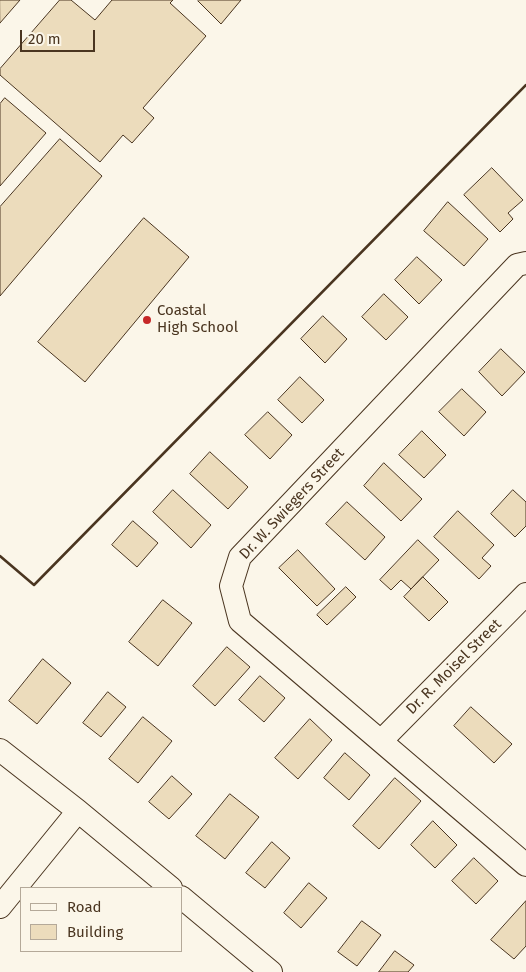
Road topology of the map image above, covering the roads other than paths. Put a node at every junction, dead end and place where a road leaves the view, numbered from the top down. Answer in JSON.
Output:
{"nodes":[{"id":1,"x":526,"y":263,"type":"edge"},
{"id":2,"x":526,"y":594,"type":"edge"},
{"id":3,"x":381,"y":741,"type":"junction"},
{"id":4,"x":0,"y":750,"type":"edge"},
{"id":5,"x":78,"y":811,"type":"junction"},
{"id":6,"x":526,"y":865,"type":"edge"},
{"id":7,"x":170,"y":887,"type":"edge"},
{"id":8,"x":182,"y":898,"type":"edge"},
{"id":9,"x":0,"y":907,"type":"edge"},
{"id":10,"x":271,"y":972,"type":"edge"}],
"edges":[{"from":1,"to":3,"type":"street","name":"Dr. W. Swiegers Street"},
{"from":2,"to":3,"type":"street","name":"Dr. R. Moisel Street"},
{"from":3,"to":6,"type":"street","name":"Dr. W. Swiegers Street"},
{"from":4,"to":5,"type":"street"},
{"from":5,"to":7,"type":"street"},
{"from":5,"to":9,"type":"street"},
{"from":8,"to":10,"type":"street"}]}
